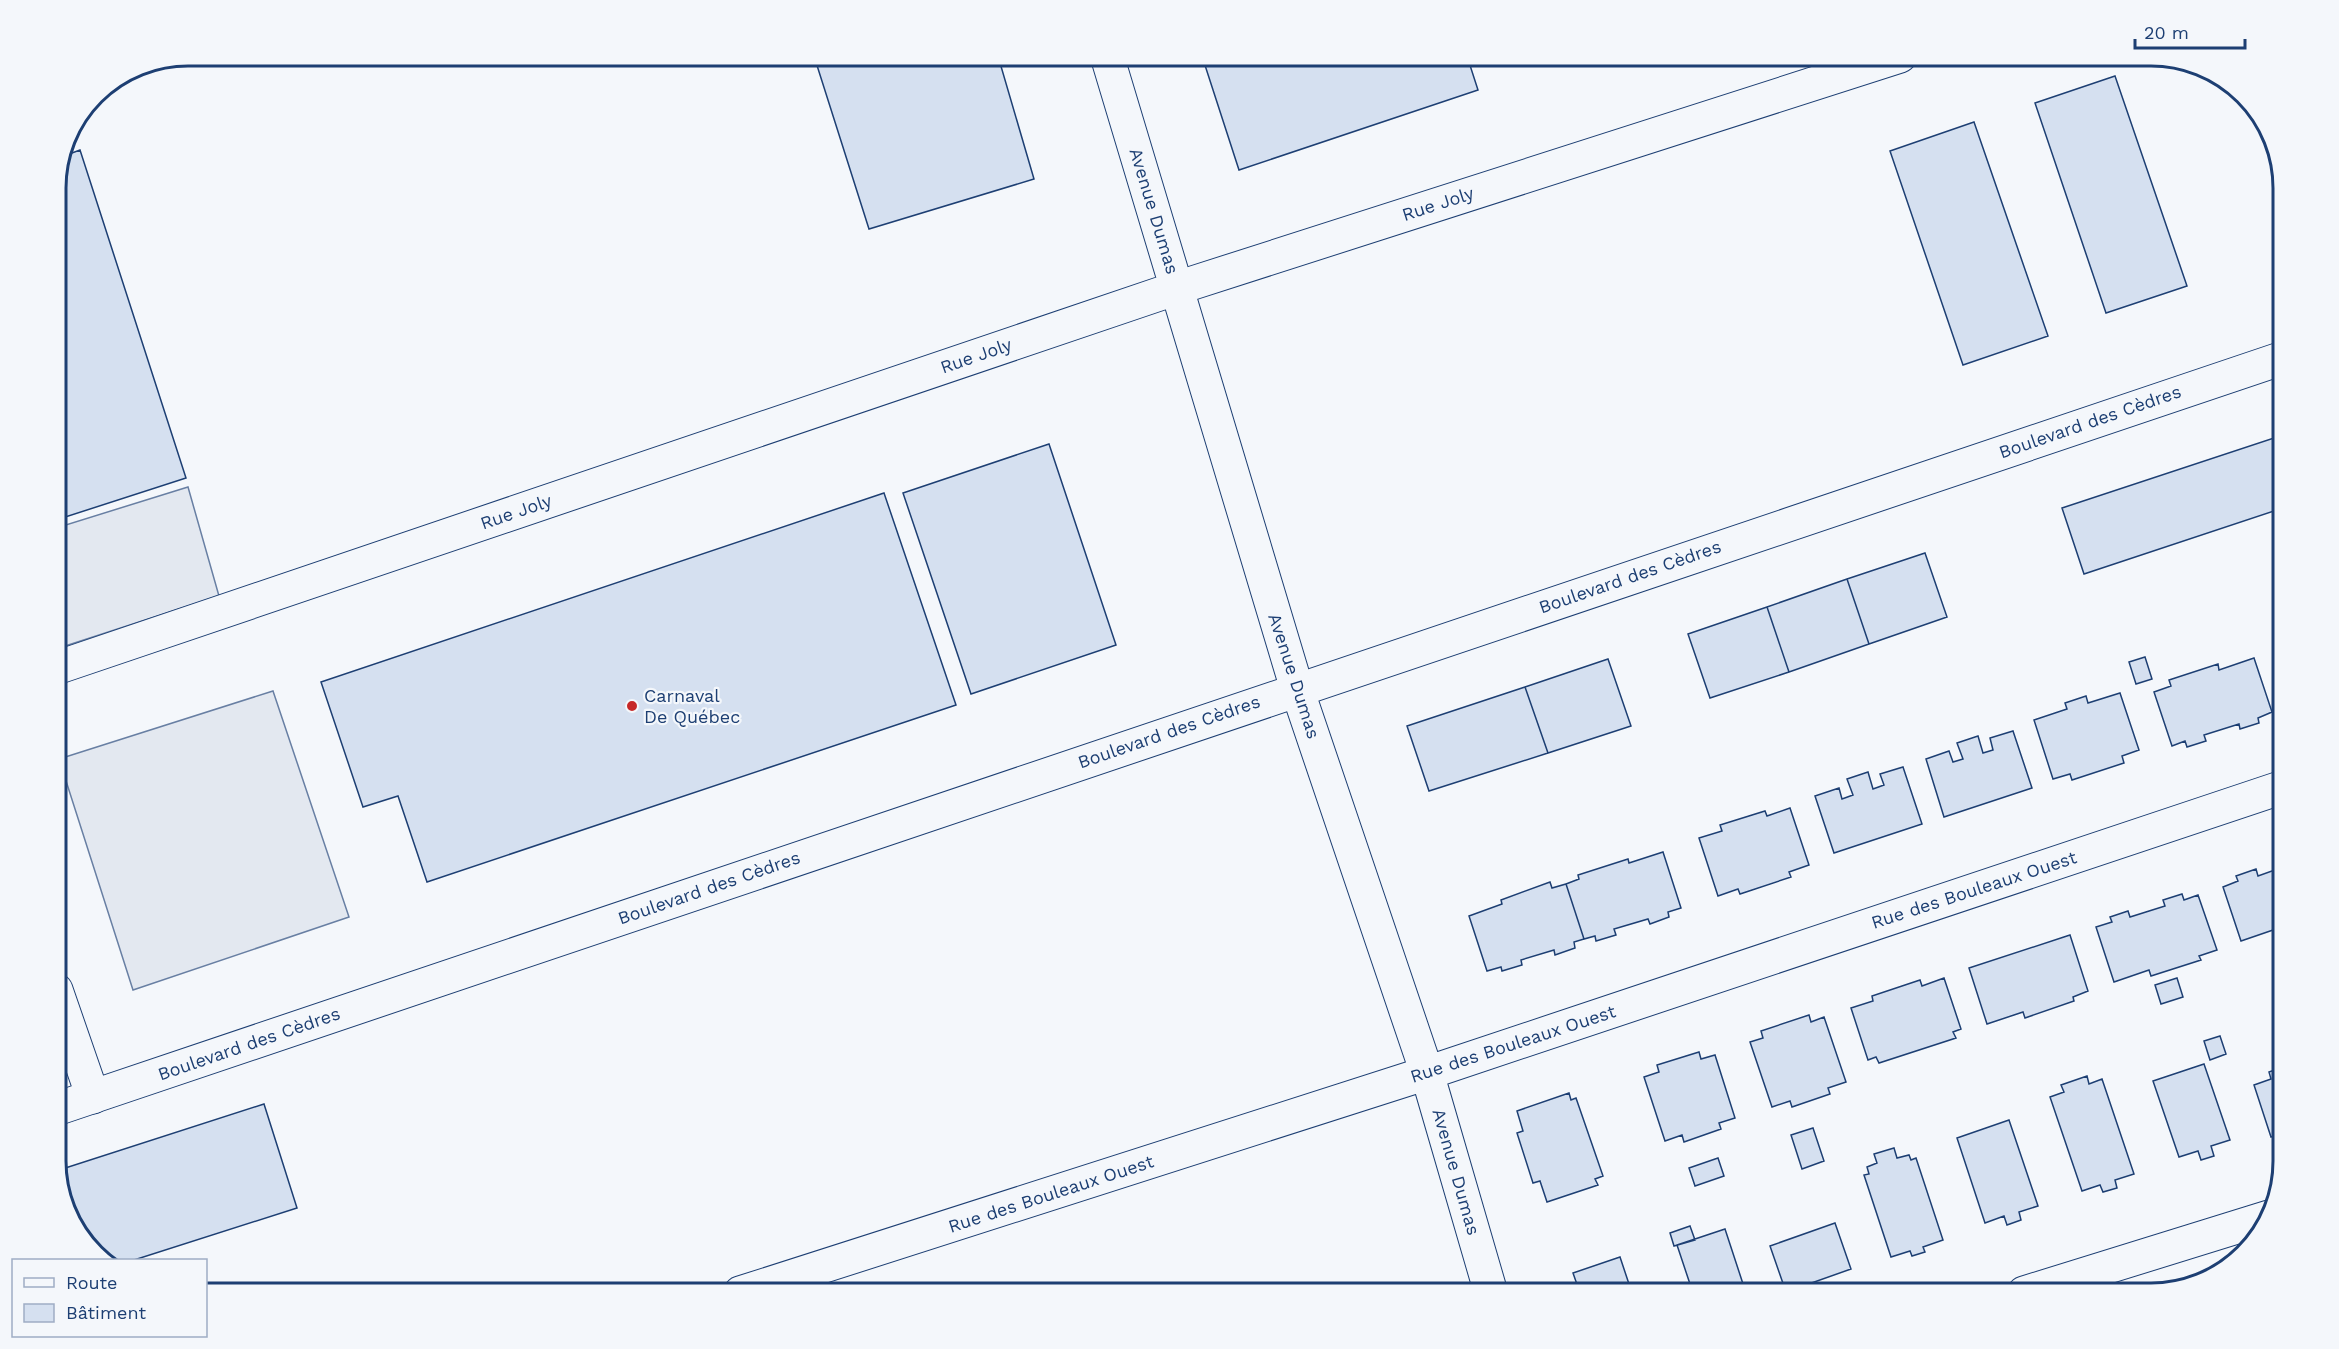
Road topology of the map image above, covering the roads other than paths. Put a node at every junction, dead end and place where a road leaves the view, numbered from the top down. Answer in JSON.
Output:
{"nodes":[{"id":1,"x":1110,"y":66,"type":"edge"},
{"id":2,"x":1869,"y":66,"type":"edge"},
{"id":3,"x":1177,"y":288,"type":"junction"},
{"id":4,"x":2273,"y":361,"type":"edge"},
{"id":5,"x":66,"y":665,"type":"edge"},
{"id":6,"x":1297,"y":689,"type":"junction"},
{"id":7,"x":2273,"y":790,"type":"edge"},
{"id":8,"x":66,"y":1019,"type":"edge"},
{"id":9,"x":1427,"y":1073,"type":"junction"},
{"id":10,"x":93,"y":1097,"type":"junction"},
{"id":11,"x":66,"y":1106,"type":"edge"},
{"id":12,"x":2258,"y":1220,"type":"edge"},
{"id":13,"x":771,"y":1283,"type":"edge"},
{"id":14,"x":1488,"y":1283,"type":"edge"},
{"id":15,"x":2056,"y":1283,"type":"edge"}],
"edges":[{"from":1,"to":3,"type":"street","name":"Avenue Dumas"},
{"from":2,"to":3,"type":"street","name":"Rue Joly"},
{"from":3,"to":5,"type":"street","name":"Rue Joly"},
{"from":3,"to":6,"type":"street","name":"Avenue Dumas"},
{"from":4,"to":6,"type":"street","name":"Boulevard des Cèdres"},
{"from":6,"to":9,"type":"street","name":"Avenue Dumas"},
{"from":6,"to":10,"type":"street","name":"Boulevard des Cèdres"},
{"from":7,"to":9,"type":"street","name":"Rue des Bouleaux Ouest"},
{"from":8,"to":10,"type":"street"},
{"from":9,"to":13,"type":"street","name":"Rue des Bouleaux Ouest"},
{"from":9,"to":14,"type":"street","name":"Avenue Dumas"},
{"from":10,"to":11,"type":"street","name":"Boulevard des Cèdres"},
{"from":12,"to":15,"type":"street"}]}
